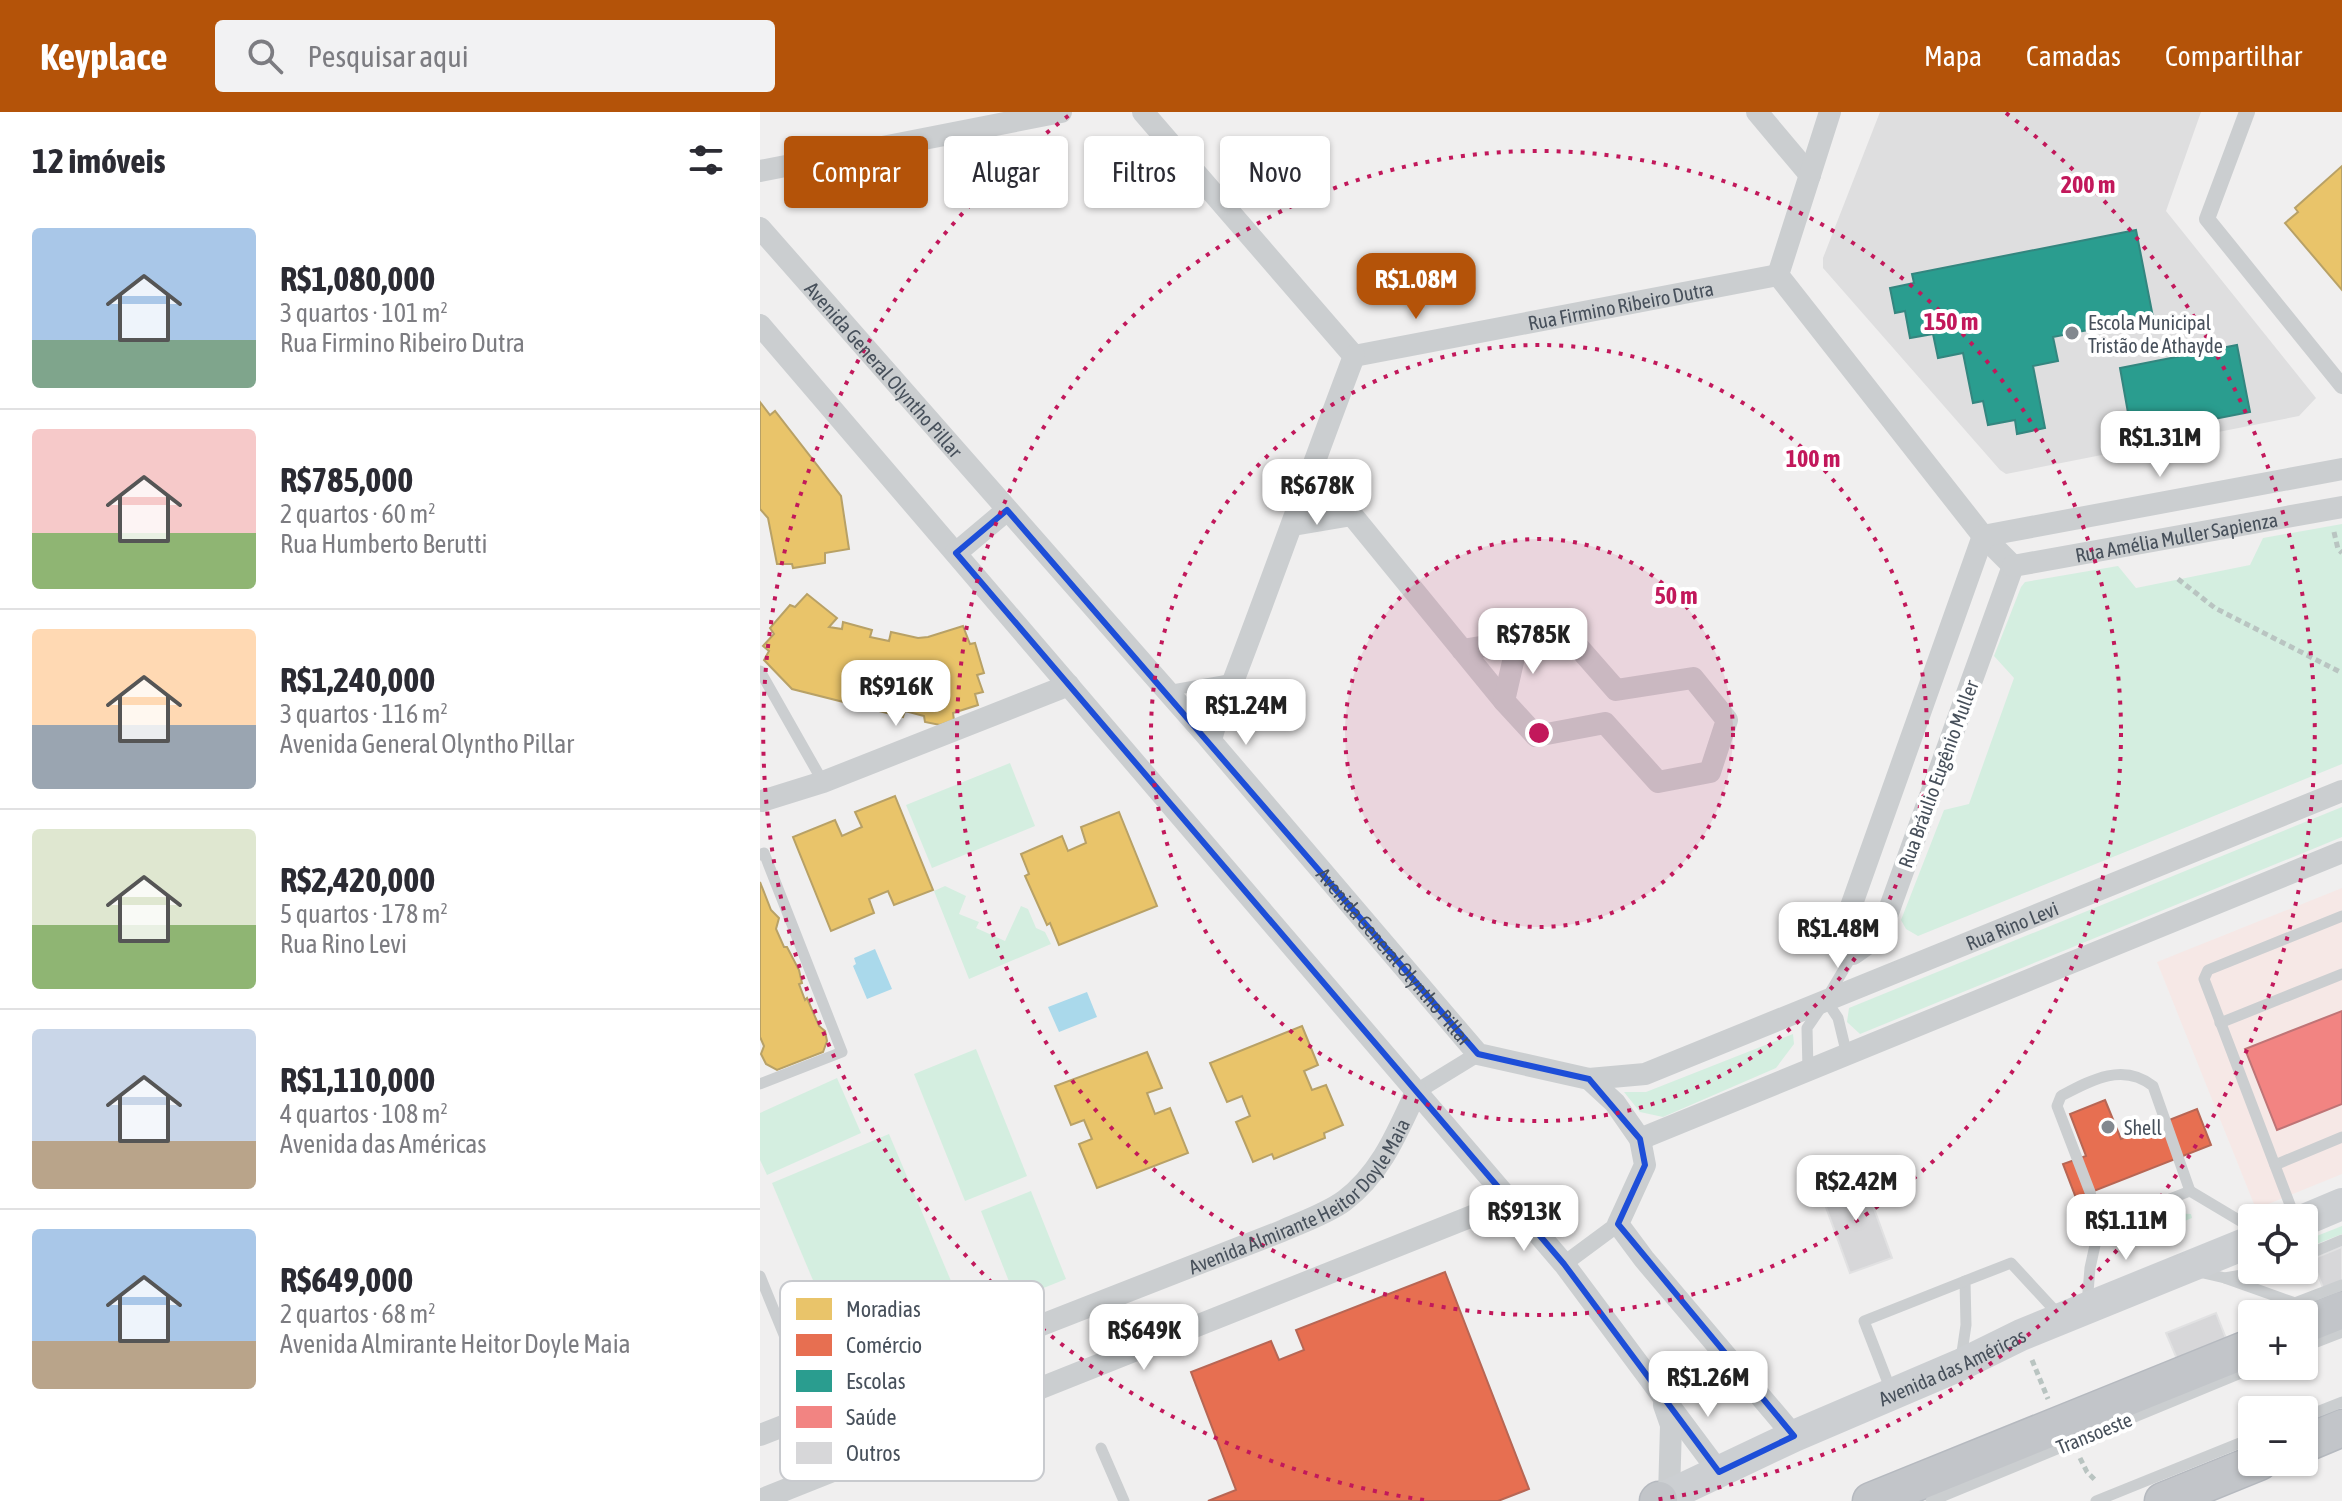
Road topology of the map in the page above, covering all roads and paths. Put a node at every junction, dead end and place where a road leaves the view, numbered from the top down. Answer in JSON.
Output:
{"nodes":[{"id":1,"x":954,"y":112,"type":"edge"},
{"id":2,"x":1061,"y":112,"type":"edge"},
{"id":3,"x":1143,"y":112,"type":"edge"},
{"id":4,"x":1757,"y":112,"type":"edge"},
{"id":5,"x":1830,"y":112,"type":"edge"},
{"id":6,"x":2247,"y":112,"type":"edge"},
{"id":7,"x":1014,"y":116,"type":"edge"},
{"id":8,"x":946,"y":134,"type":"junction"},
{"id":9,"x":760,"y":171,"type":"edge"},
{"id":10,"x":1810,"y":175,"type":"junction"},
{"id":11,"x":760,"y":228,"type":"edge"},
{"id":12,"x":1778,"y":275,"type":"junction"},
{"id":13,"x":760,"y":325,"type":"edge"},
{"id":14,"x":1354,"y":356,"type":"junction"},
{"id":15,"x":2342,"y":386,"type":"edge"},
{"id":16,"x":2340,"y":464,"type":"edge"},
{"id":17,"x":1309,"y":476,"type":"junction"},
{"id":18,"x":1007,"y":510,"type":"junction"},
{"id":19,"x":1352,"y":515,"type":"junction"},
{"id":20,"x":2337,"y":516,"type":"edge"},
{"id":21,"x":1293,"y":525,"type":"junction"},
{"id":22,"x":1983,"y":536,"type":"junction"},
{"id":23,"x":956,"y":553,"type":"junction"},
{"id":24,"x":2342,"y":553,"type":"edge"},
{"id":25,"x":2013,"y":566,"type":"junction"},
{"id":26,"x":2178,"y":579,"type":"dead end"},
{"id":27,"x":1518,"y":640,"type":"junction"},
{"id":28,"x":1462,"y":650,"type":"junction"},
{"id":29,"x":760,"y":671,"type":"edge"},
{"id":30,"x":2342,"y":673,"type":"edge"},
{"id":31,"x":1234,"y":679,"type":"junction"},
{"id":32,"x":1069,"y":685,"type":"junction"},
{"id":33,"x":1167,"y":691,"type":"junction"},
{"id":34,"x":1504,"y":701,"type":"junction"},
{"id":35,"x":1215,"y":747,"type":"junction"},
{"id":36,"x":823,"y":782,"type":"junction"},
{"id":37,"x":2342,"y":791,"type":"edge"},
{"id":38,"x":762,"y":801,"type":"dead end"},
{"id":39,"x":2342,"y":852,"type":"edge"},
{"id":40,"x":760,"y":855,"type":"edge"},
{"id":41,"x":2342,"y":916,"type":"edge"},
{"id":42,"x":1853,"y":954,"type":"junction"},
{"id":43,"x":2342,"y":974,"type":"edge"},
{"id":44,"x":1826,"y":1000,"type":"junction"},
{"id":45,"x":2220,"y":1023,"type":"junction"},
{"id":46,"x":1478,"y":1054,"type":"junction"},
{"id":47,"x":1847,"y":1055,"type":"junction"},
{"id":48,"x":1808,"y":1070,"type":"junction"},
{"id":49,"x":1589,"y":1079,"type":"junction"},
{"id":50,"x":760,"y":1084,"type":"edge"},
{"id":51,"x":1416,"y":1092,"type":"junction"},
{"id":52,"x":2342,"y":1137,"type":"edge"},
{"id":53,"x":1640,"y":1139,"type":"junction"},
{"id":54,"x":2275,"y":1165,"type":"junction"},
{"id":55,"x":2190,"y":1191,"type":"junction"},
{"id":56,"x":1510,"y":1201,"type":"junction"},
{"id":57,"x":2290,"y":1204,"type":"edge"},
{"id":58,"x":2342,"y":1204,"type":"edge"},
{"id":59,"x":2318,"y":1214,"type":"edge"},
{"id":60,"x":2238,"y":1220,"type":"edge"},
{"id":61,"x":1618,"y":1224,"type":"junction"},
{"id":62,"x":2099,"y":1227,"type":"junction"},
{"id":63,"x":2342,"y":1240,"type":"edge"},
{"id":64,"x":2238,"y":1247,"type":"edge"},
{"id":65,"x":2318,"y":1250,"type":"edge"},
{"id":66,"x":1564,"y":1264,"type":"junction"},
{"id":67,"x":2184,"y":1268,"type":"junction"},
{"id":68,"x":760,"y":1276,"type":"edge"},
{"id":69,"x":2238,"y":1276,"type":"edge"},
{"id":70,"x":2225,"y":1278,"type":"junction"},
{"id":71,"x":1965,"y":1281,"type":"junction"},
{"id":72,"x":2342,"y":1285,"type":"edge"},
{"id":73,"x":2342,"y":1310,"type":"edge"},
{"id":74,"x":2074,"y":1314,"type":"junction"},
{"id":75,"x":2318,"y":1319,"type":"edge"},
{"id":76,"x":1044,"y":1324,"type":"edge"},
{"id":77,"x":780,"y":1325,"type":"edge"},
{"id":78,"x":2342,"y":1332,"type":"edge"},
{"id":79,"x":2318,"y":1341,"type":"edge"},
{"id":80,"x":2238,"y":1353,"type":"edge"},
{"id":81,"x":2031,"y":1358,"type":"dead end"},
{"id":82,"x":1960,"y":1365,"type":"junction"},
{"id":83,"x":2238,"y":1374,"type":"edge"},
{"id":84,"x":1044,"y":1387,"type":"edge"},
{"id":85,"x":1660,"y":1393,"type":"junction"},
{"id":86,"x":1892,"y":1394,"type":"junction"},
{"id":87,"x":2342,"y":1402,"type":"edge"},
{"id":88,"x":2054,"y":1411,"type":"dead end"},
{"id":89,"x":2318,"y":1411,"type":"edge"},
{"id":90,"x":780,"y":1427,"type":"edge"},
{"id":91,"x":2342,"y":1428,"type":"edge"},
{"id":92,"x":760,"y":1435,"type":"edge"},
{"id":93,"x":1794,"y":1436,"type":"junction"},
{"id":94,"x":2318,"y":1438,"type":"edge"},
{"id":95,"x":2238,"y":1444,"type":"edge"},
{"id":96,"x":1101,"y":1448,"type":"dead end"},
{"id":97,"x":2076,"y":1451,"type":"dead end"},
{"id":98,"x":2238,"y":1471,"type":"edge"},
{"id":99,"x":1719,"y":1472,"type":"junction"},
{"id":100,"x":808,"y":1481,"type":"edge"},
{"id":101,"x":2104,"y":1487,"type":"dead end"},
{"id":102,"x":1661,"y":1499,"type":"edge"},
{"id":103,"x":760,"y":1500,"type":"edge"},
{"id":104,"x":1124,"y":1501,"type":"edge"},
{"id":105,"x":1871,"y":1501,"type":"edge"},
{"id":106,"x":1931,"y":1501,"type":"edge"},
{"id":107,"x":2096,"y":1501,"type":"edge"},
{"id":108,"x":2163,"y":1501,"type":"edge"}],
"edges":[{"from":1,"to":8,"type":"street"},
{"from":2,"to":7,"type":"street"},
{"from":3,"to":14,"type":"street"},
{"from":4,"to":10,"type":"street"},
{"from":5,"to":10,"type":"street"},
{"from":6,"to":15,"type":"street"},
{"from":7,"to":8,"type":"street"},
{"from":8,"to":9,"type":"street"},
{"from":10,"to":12,"type":"street"},
{"from":11,"to":18,"type":"street","name":"Avenida General Olyntho Pillar"},
{"from":12,"to":14,"type":"street","name":"Rua Firmino Ribeiro Dutra"},
{"from":12,"to":22,"type":"street"},
{"from":13,"to":23,"type":"street"},
{"from":14,"to":17,"type":"street"},
{"from":16,"to":22,"type":"street","name":"Rua Amélia Muller Sapienza"},
{"from":17,"to":19,"type":"street"},
{"from":17,"to":21,"type":"street"},
{"from":18,"to":23,"type":"street"},
{"from":18,"to":33,"type":"street","name":"Avenida General Olyntho Pillar"},
{"from":19,"to":21,"type":"street"},
{"from":19,"to":28,"type":"street"},
{"from":20,"to":24,"type":"path"},
{"from":20,"to":25,"type":"street","name":"Rua Amélia Muller Sapienza"},
{"from":21,"to":31,"type":"street"},
{"from":22,"to":25,"type":"street"},
{"from":22,"to":42,"type":"street","name":"Rua Bráulio Eugênio Muller"},
{"from":23,"to":32,"type":"street"},
{"from":25,"to":42,"type":"street","name":"Rua Bráulio Eugênio Muller"},
{"from":26,"to":30,"type":"path"},
{"from":27,"to":28,"type":"street"},
{"from":27,"to":34,"type":"street"},
{"from":27,"to":34,"type":"street"},
{"from":28,"to":34,"type":"street"},
{"from":29,"to":36,"type":"lane"},
{"from":31,"to":33,"type":"lane"},
{"from":31,"to":35,"type":"lane"},
{"from":32,"to":36,"type":"street"},
{"from":32,"to":51,"type":"street"},
{"from":33,"to":35,"type":"street","name":"Avenida General Olyntho Pillar"},
{"from":35,"to":46,"type":"street","name":"Avenida General Olyntho Pillar"},
{"from":36,"to":38,"type":"street"},
{"from":37,"to":44,"type":"street","name":"Rua Rino Levi"},
{"from":39,"to":47,"type":"street"},
{"from":40,"to":50,"type":"lane"},
{"from":41,"to":45,"type":"lane"},
{"from":42,"to":44,"type":"lane"},
{"from":43,"to":45,"type":"lane"},
{"from":44,"to":47,"type":"lane"},
{"from":44,"to":48,"type":"lane"},
{"from":44,"to":49,"type":"street","name":"Rua Rino Levi"},
{"from":45,"to":54,"type":"lane"},
{"from":46,"to":49,"type":"street","name":"Avenida General Olyntho Pillar"},
{"from":46,"to":51,"type":"street"},
{"from":47,"to":48,"type":"street"},
{"from":48,"to":53,"type":"street"},
{"from":49,"to":53,"type":"street"},
{"from":51,"to":56,"type":"street"},
{"from":51,"to":76,"type":"street","name":"Avenida Almirante Heitor Doyle Maia"},
{"from":52,"to":54,"type":"lane"},
{"from":53,"to":61,"type":"street"},
{"from":54,"to":57,"type":"lane"},
{"from":55,"to":60,"type":"lane"},
{"from":55,"to":62,"type":"lane"},
{"from":55,"to":62,"type":"lane"},
{"from":56,"to":66,"type":"street"},
{"from":56,"to":84,"type":"street"},
{"from":58,"to":59,"type":"main road"},
{"from":61,"to":66,"type":"street"},
{"from":61,"to":93,"type":"street"},
{"from":62,"to":74,"type":"lane"},
{"from":63,"to":65,"type":"lane"},
{"from":64,"to":67,"type":"main road","name":"Avenida das Américas"},
{"from":66,"to":85,"type":"street"},
{"from":67,"to":70,"type":"lane"},
{"from":67,"to":74,"type":"main road","name":"Avenida das Américas"},
{"from":68,"to":77,"type":"lane"},
{"from":69,"to":70,"type":"lane"},
{"from":70,"to":72,"type":"lane"},
{"from":71,"to":74,"type":"lane"},
{"from":71,"to":82,"type":"lane"},
{"from":71,"to":86,"type":"lane"},
{"from":73,"to":75,"type":"highway"},
{"from":74,"to":82,"type":"main road","name":"Avenida das Américas"},
{"from":78,"to":79,"type":"lane"},
{"from":80,"to":105,"type":"highway"},
{"from":81,"to":88,"type":"path"},
{"from":82,"to":86,"type":"main road","name":"Avenida das Américas"},
{"from":83,"to":106,"type":"lane","name":"Transoeste"},
{"from":85,"to":99,"type":"street"},
{"from":85,"to":102,"type":"street"},
{"from":86,"to":93,"type":"main road","name":"Avenida das Américas"},
{"from":87,"to":89,"type":"lane"},
{"from":90,"to":92,"type":"street","name":"Avenida Almirante Heitor Doyle Maia"},
{"from":91,"to":94,"type":"highway"},
{"from":93,"to":99,"type":"main road","name":"Avenida das Américas"},
{"from":95,"to":107,"type":"lane"},
{"from":96,"to":104,"type":"lane"},
{"from":97,"to":101,"type":"path"},
{"from":98,"to":108,"type":"highway"},
{"from":99,"to":102,"type":"main road","name":"Avenida das Américas"},
{"from":100,"to":103,"type":"street"}]}
